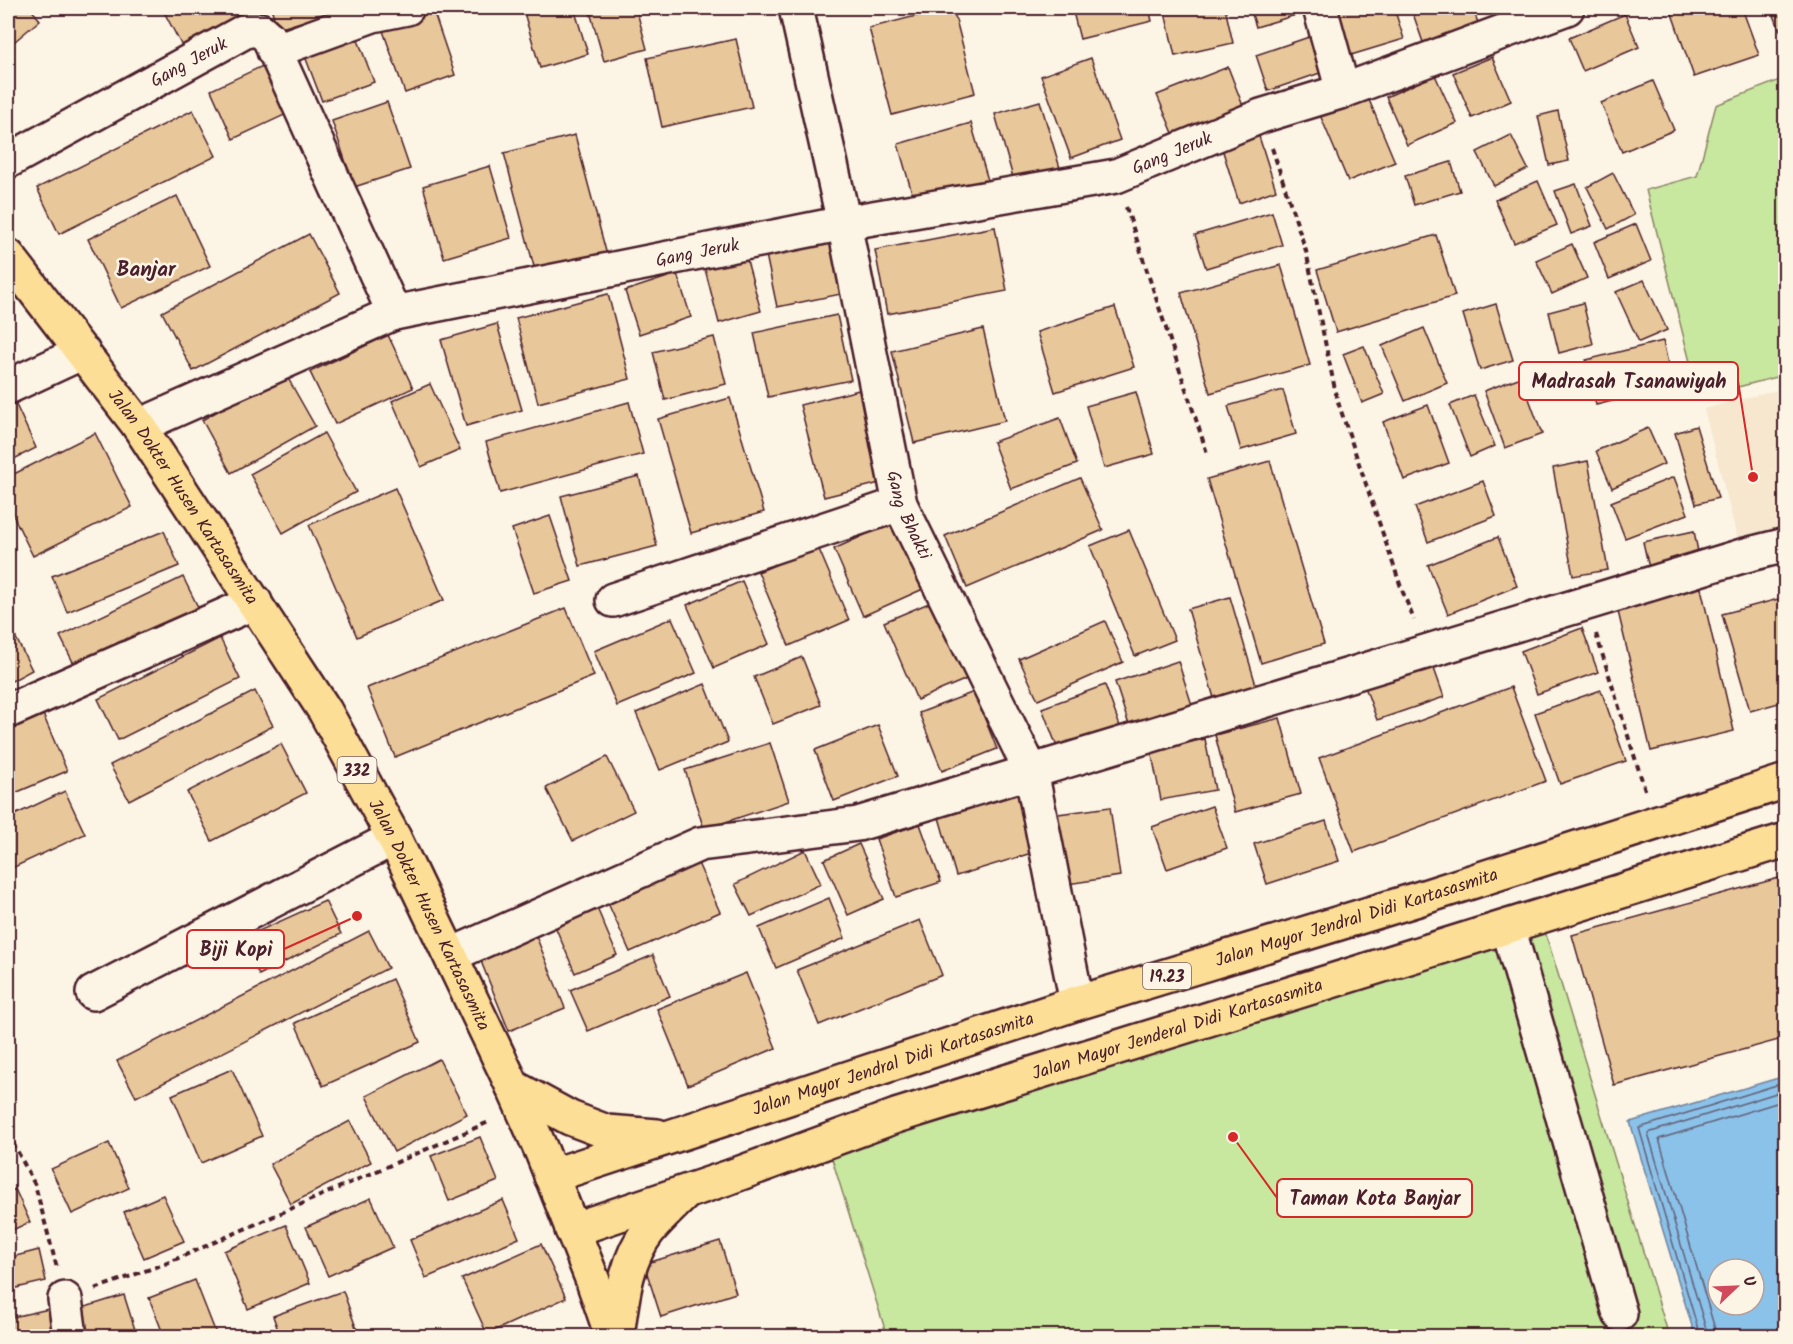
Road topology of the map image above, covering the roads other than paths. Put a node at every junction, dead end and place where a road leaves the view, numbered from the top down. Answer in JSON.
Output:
{"nodes":[{"id":1,"x":407,"y":8,"type":"edge"},
{"id":2,"x":796,"y":8,"type":"edge"},
{"id":3,"x":1320,"y":8,"type":"edge"},
{"id":4,"x":1567,"y":8,"type":"edge"},
{"id":5,"x":372,"y":11,"type":"edge"},
{"id":6,"x":274,"y":51,"type":"junction"},
{"id":7,"x":1343,"y":91,"type":"junction"},
{"id":8,"x":8,"y":161,"type":"edge"},
{"id":9,"x":844,"y":223,"type":"junction"},
{"id":10,"x":8,"y":256,"type":"edge"},
{"id":11,"x":394,"y":313,"type":"junction"},
{"id":12,"x":83,"y":352,"type":"junction"},
{"id":13,"x":8,"y":387,"type":"edge"},
{"id":14,"x":139,"y":426,"type":"junction"},
{"id":15,"x":900,"y":504,"type":"junction"},
{"id":16,"x":1785,"y":545,"type":"edge"},
{"id":17,"x":613,"y":600,"type":"dead end"},
{"id":18,"x":255,"y":602,"type":"junction"},
{"id":19,"x":8,"y":711,"type":"edge"},
{"id":20,"x":1031,"y":771,"type":"junction"},
{"id":21,"x":1785,"y":781,"type":"edge"},
{"id":22,"x":394,"y":838,"type":"junction"},
{"id":23,"x":1785,"y":840,"type":"edge"},
{"id":24,"x":1418,"y":899,"type":"junction"},
{"id":25,"x":1508,"y":927,"type":"junction"},
{"id":26,"x":1432,"y":949,"type":"junction"},
{"id":27,"x":451,"y":955,"type":"junction"},
{"id":28,"x":93,"y":993,"type":"dead end"},
{"id":29,"x":1077,"y":1003,"type":"junction"},
{"id":30,"x":518,"y":1097,"type":"junction"},
{"id":31,"x":670,"y":1138,"type":"junction"},
{"id":32,"x":551,"y":1176,"type":"junction"},
{"id":33,"x":686,"y":1192,"type":"junction"},
{"id":34,"x":572,"y":1230,"type":"junction"},
{"id":35,"x":65,"y":1299,"type":"road end"},
{"id":36,"x":1620,"y":1314,"type":"dead end"},
{"id":37,"x":70,"y":1336,"type":"edge"},
{"id":38,"x":612,"y":1336,"type":"edge"},
{"id":39,"x":617,"y":1336,"type":"edge"}],
"edges":[{"from":1,"to":5,"type":"street"},
{"from":2,"to":9,"type":"street","name":"Gang Bhakti"},
{"from":3,"to":7,"type":"street"},
{"from":4,"to":7,"type":"street","name":"Gang Jeruk"},
{"from":5,"to":6,"type":"street"},
{"from":6,"to":8,"type":"street","name":"Gang Jeruk"},
{"from":6,"to":11,"type":"street","name":"Gang Jeruk"},
{"from":7,"to":9,"type":"street","name":"Gang Jeruk"},
{"from":9,"to":11,"type":"street","name":"Gang Jeruk"},
{"from":9,"to":15,"type":"street","name":"Gang Bhakti"},
{"from":10,"to":12,"type":"main road","name":"Jalan Dokter Husen Kartasasmita","number":"332"},
{"from":11,"to":14,"type":"street"},
{"from":12,"to":13,"type":"street"},
{"from":12,"to":14,"type":"main road","name":"Jalan Dokter Husen Kartasasmita","number":"332"},
{"from":14,"to":18,"type":"main road","name":"Jalan Dokter Husen Kartasasmita","number":"332"},
{"from":15,"to":17,"type":"street"},
{"from":15,"to":20,"type":"street","name":"Gang Bhakti"},
{"from":16,"to":20,"type":"street"},
{"from":18,"to":19,"type":"street"},
{"from":18,"to":22,"type":"main road","name":"Jalan Dokter Husen Kartasasmita","number":"332"},
{"from":20,"to":27,"type":"street"},
{"from":20,"to":29,"type":"street","name":"Gang Bhakti"},
{"from":21,"to":24,"type":"main road","name":"Jalan Mayor Jendral Didi Kartasasmita","number":"19.23"},
{"from":22,"to":27,"type":"main road","name":"Jalan Dokter Husen Kartasasmita","number":"332"},
{"from":22,"to":28,"type":"street"},
{"from":23,"to":25,"type":"main road","name":"Jalan Mayor Jenderal Didi Kartasasmita"},
{"from":24,"to":26,"type":"main road"},
{"from":24,"to":29,"type":"main road","name":"Jalan Mayor Jendral Didi Kartasasmita","number":"19.23"},
{"from":25,"to":26,"type":"main road","name":"Jalan Mayor Jenderal Didi Kartasasmita"},
{"from":25,"to":36,"type":"street"},
{"from":26,"to":33,"type":"main road","name":"Jalan Mayor Jenderal Didi Kartasasmita"},
{"from":27,"to":30,"type":"main road","name":"Jalan Dokter Husen Kartasasmita","number":"332"},
{"from":29,"to":31,"type":"main road","name":"Jalan Mayor Jendral Didi Kartasasmita","number":"19.23"},
{"from":30,"to":31,"type":"main road"},
{"from":30,"to":32,"type":"main road","name":"Jalan Dokter Husen Kartasasmita","number":"332"},
{"from":31,"to":32,"type":"main road","name":"Jalan Mayor Jendral Didi Kartasasmita","number":"19.23"},
{"from":32,"to":34,"type":"main road","name":"Jalan Dokter Husen Kartasasmita","number":"332"},
{"from":33,"to":34,"type":"main road","name":"Jalan Mayor Jenderal Didi Kartasasmita"},
{"from":33,"to":39,"type":"main road"},
{"from":34,"to":38,"type":"main road","name":"Jalan Dokter Husen Kartasasmita","number":"332"},
{"from":35,"to":37,"type":"street"}]}
